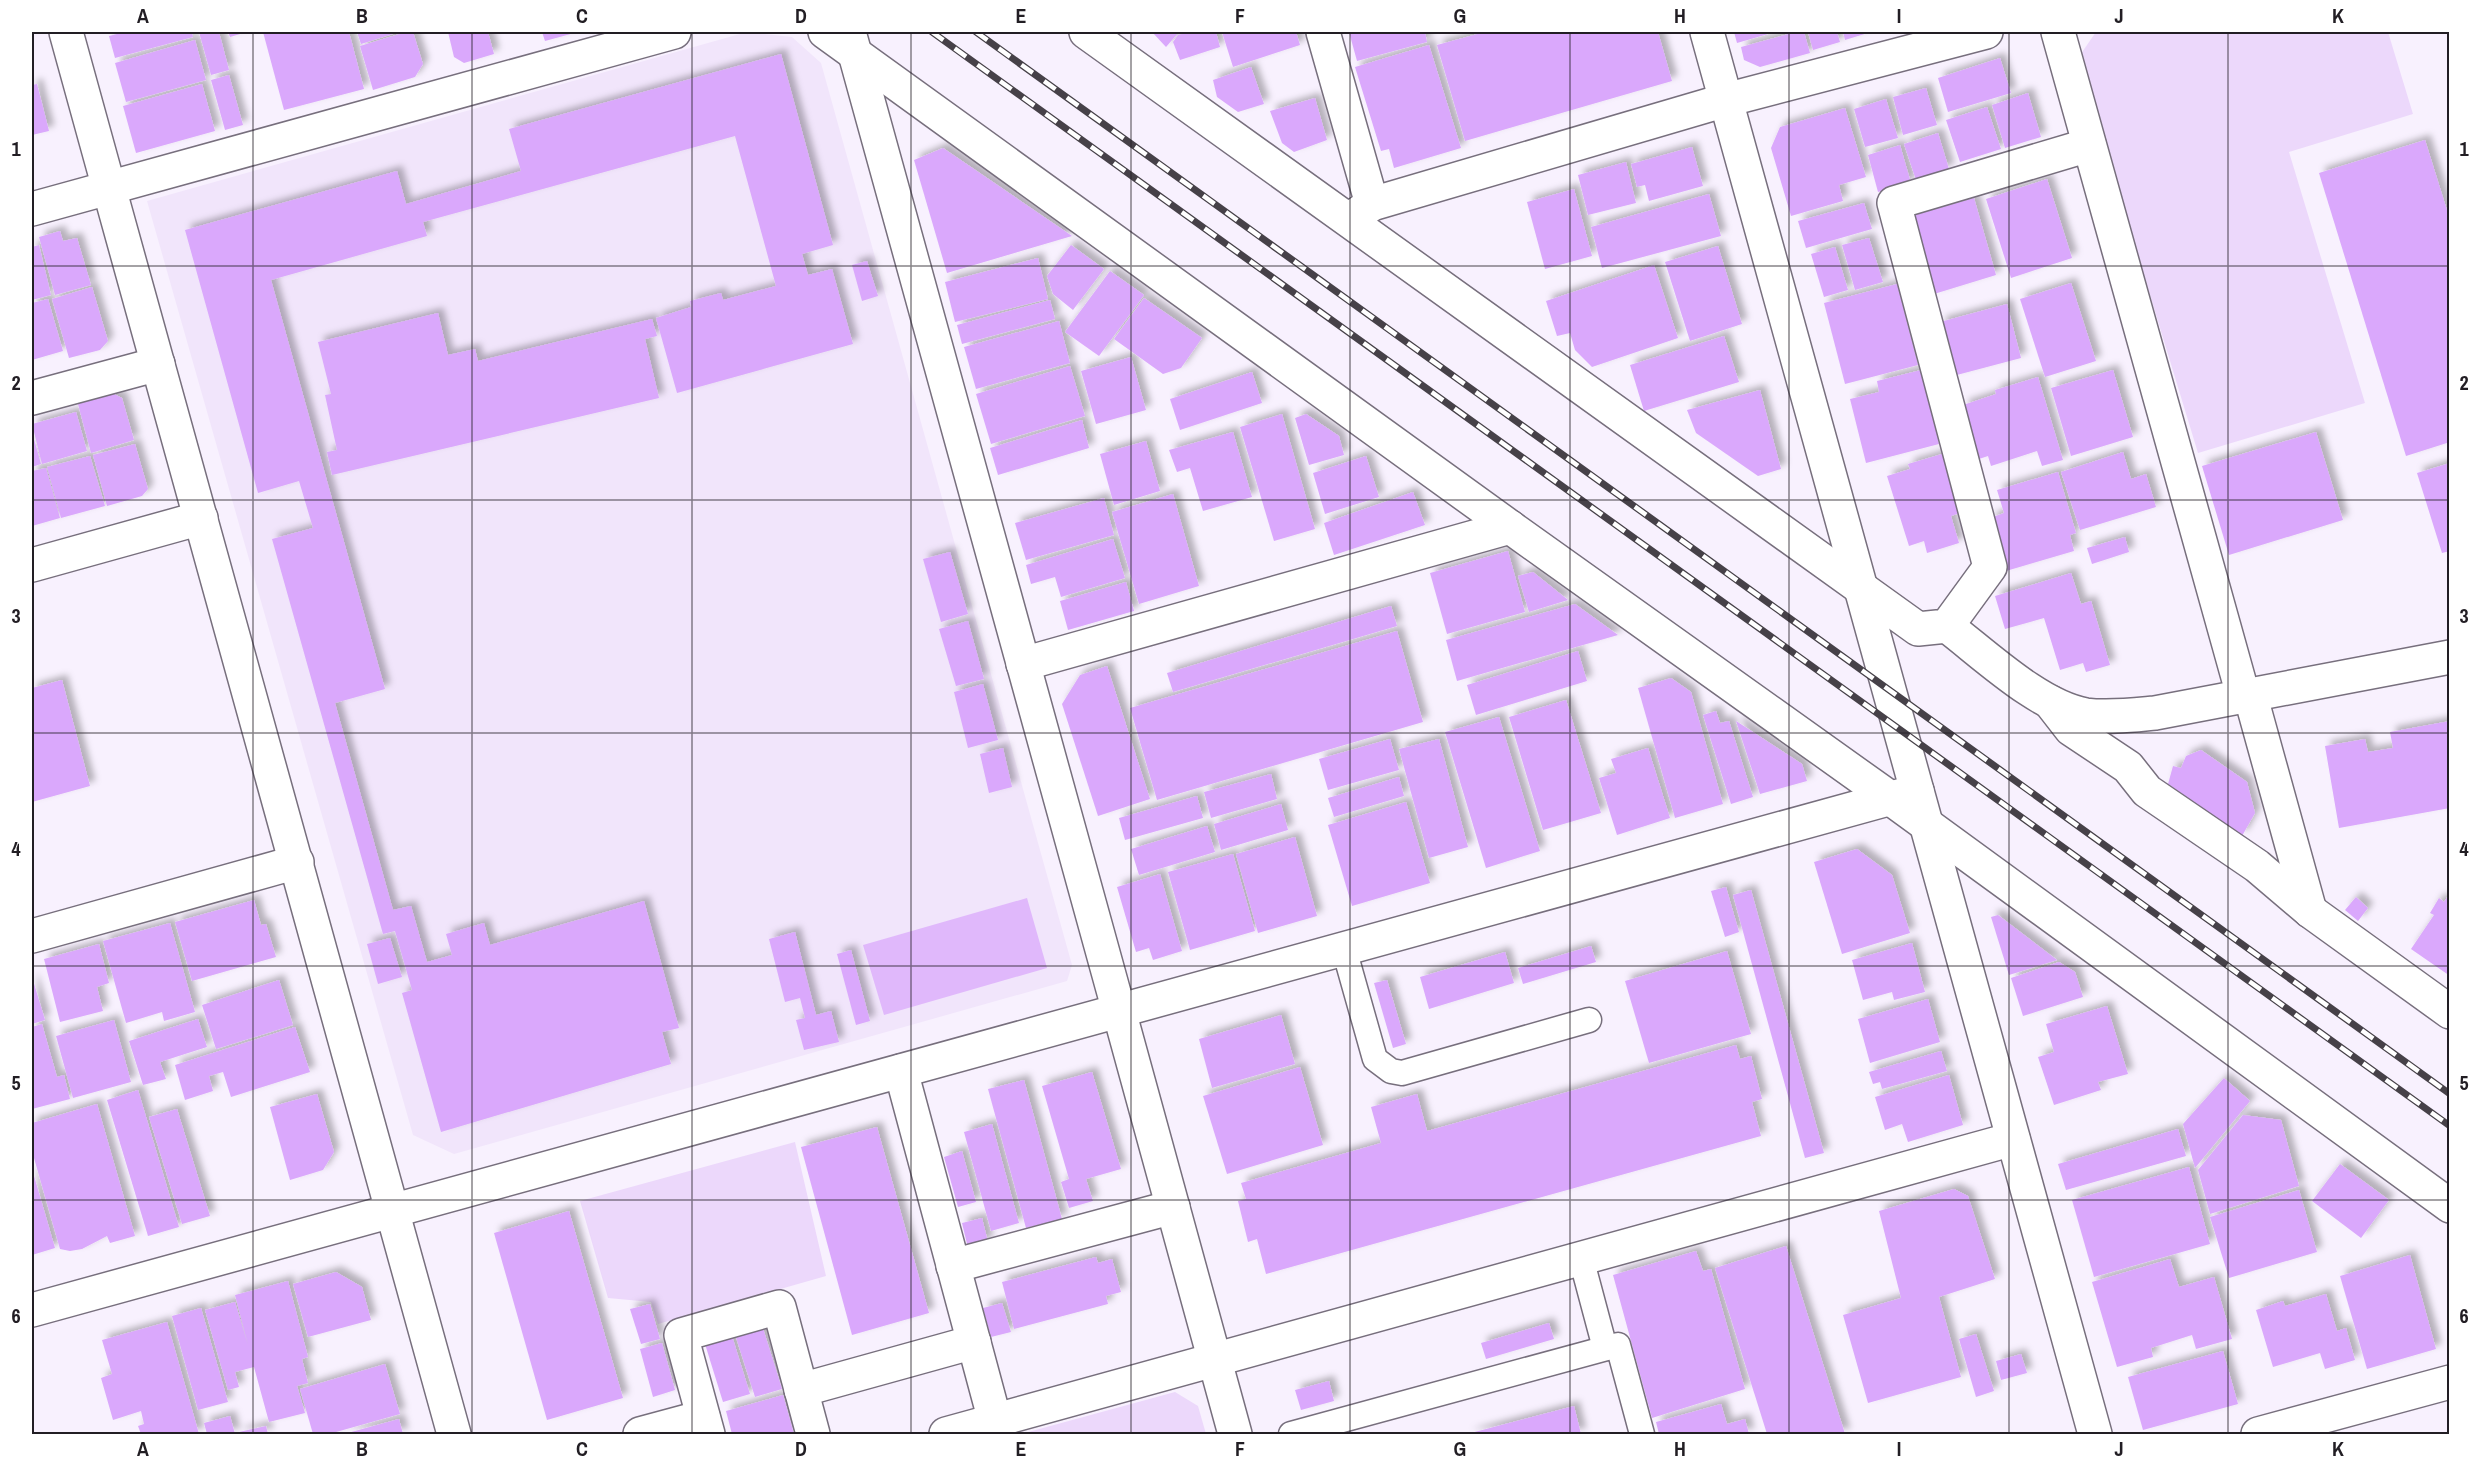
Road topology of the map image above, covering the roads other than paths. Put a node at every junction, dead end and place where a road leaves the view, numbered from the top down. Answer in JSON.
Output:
{"nodes":[{"id":1,"x":66,"y":32,"type":"edge"},
{"id":2,"x":674,"y":32,"type":"edge"},
{"id":3,"x":825,"y":32,"type":"edge"},
{"id":4,"x":1086,"y":32,"type":"edge"},
{"id":5,"x":1323,"y":32,"type":"edge"},
{"id":6,"x":1707,"y":32,"type":"edge"},
{"id":7,"x":1986,"y":32,"type":"edge"},
{"id":8,"x":2058,"y":32,"type":"edge"},
{"id":9,"x":852,"y":42,"type":"edge"},
{"id":10,"x":1726,"y":100,"type":"junction"},
{"id":11,"x":2089,"y":145,"type":"junction"},
{"id":12,"x":109,"y":188,"type":"junction"},
{"id":13,"x":32,"y":209,"type":"edge"},
{"id":14,"x":1361,"y":211,"type":"junction"},
{"id":15,"x":158,"y":364,"type":"junction"},
{"id":16,"x":32,"y":398,"type":"edge"},
{"id":17,"x":201,"y":518,"type":"junction"},
{"id":18,"x":1510,"y":527,"type":"junction"},
{"id":19,"x":32,"y":565,"type":"edge"},
{"id":20,"x":1861,"y":587,"type":"junction"},
{"id":21,"x":1947,"y":626,"type":"junction"},
{"id":22,"x":2450,"y":657,"type":"edge"},
{"id":23,"x":1023,"y":664,"type":"junction"},
{"id":24,"x":2246,"y":694,"type":"junction"},
{"id":25,"x":2049,"y":702,"type":"junction"},
{"id":26,"x":1903,"y":794,"type":"junction"},
{"id":27,"x":1926,"y":825,"type":"junction"},
{"id":28,"x":297,"y":862,"type":"junction"},
{"id":29,"x":2310,"y":910,"type":"junction"},
{"id":30,"x":32,"y":936,"type":"edge"},
{"id":31,"x":1344,"y":949,"type":"junction"},
{"id":32,"x":1119,"y":1011,"type":"junction"},
{"id":33,"x":2450,"y":1012,"type":"edge"},
{"id":34,"x":1589,"y":1020,"type":"dead end"},
{"id":35,"x":901,"y":1071,"type":"junction"},
{"id":36,"x":2013,"y":1139,"type":"junction"},
{"id":37,"x":2450,"y":1206,"type":"edge"},
{"id":38,"x":1173,"y":1207,"type":"junction"},
{"id":39,"x":394,"y":1211,"type":"junction"},
{"id":40,"x":1581,"y":1258,"type":"junction"},
{"id":41,"x":954,"y":1266,"type":"junction"},
{"id":42,"x":32,"y":1310,"type":"edge"},
{"id":43,"x":974,"y":1342,"type":"junction"},
{"id":44,"x":1605,"y":1348,"type":"junction"},
{"id":45,"x":1215,"y":1360,"type":"junction"},
{"id":46,"x":2450,"y":1382,"type":"edge"},
{"id":47,"x":801,"y":1390,"type":"junction"},
{"id":48,"x":995,"y":1421,"type":"junction"},
{"id":49,"x":706,"y":1426,"type":"edge"},
{"id":50,"x":454,"y":1434,"type":"edge"},
{"id":51,"x":640,"y":1434,"type":"edge"},
{"id":52,"x":813,"y":1434,"type":"edge"},
{"id":53,"x":946,"y":1434,"type":"edge"},
{"id":54,"x":1235,"y":1434,"type":"edge"},
{"id":55,"x":1291,"y":1434,"type":"edge"},
{"id":56,"x":1642,"y":1434,"type":"edge"},
{"id":57,"x":2095,"y":1434,"type":"edge"},
{"id":58,"x":2258,"y":1434,"type":"edge"}],
"edges":[{"from":1,"to":12,"type":"street"},
{"from":2,"to":12,"type":"street"},
{"from":3,"to":9,"type":"street"},
{"from":4,"to":14,"type":"street"},
{"from":5,"to":14,"type":"street"},
{"from":6,"to":10,"type":"street"},
{"from":7,"to":10,"type":"street"},
{"from":8,"to":11,"type":"street"},
{"from":9,"to":18,"type":"street"},
{"from":9,"to":23,"type":"street"},
{"from":10,"to":14,"type":"street"},
{"from":10,"to":20,"type":"street"},
{"from":11,"to":21,"type":"street"},
{"from":11,"to":24,"type":"street"},
{"from":12,"to":13,"type":"street"},
{"from":12,"to":15,"type":"street"},
{"from":14,"to":20,"type":"street"},
{"from":15,"to":16,"type":"street"},
{"from":15,"to":17,"type":"street"},
{"from":17,"to":19,"type":"street"},
{"from":17,"to":28,"type":"street"},
{"from":18,"to":23,"type":"street"},
{"from":18,"to":26,"type":"street"},
{"from":20,"to":21,"type":"street"},
{"from":20,"to":26,"type":"street"},
{"from":21,"to":25,"type":"street"},
{"from":22,"to":24,"type":"street"},
{"from":23,"to":32,"type":"street"},
{"from":24,"to":25,"type":"street"},
{"from":24,"to":29,"type":"street"},
{"from":25,"to":29,"type":"street"},
{"from":26,"to":27,"type":"street"},
{"from":26,"to":31,"type":"street"},
{"from":27,"to":36,"type":"street"},
{"from":27,"to":37,"type":"street"},
{"from":28,"to":30,"type":"street"},
{"from":28,"to":39,"type":"street"},
{"from":29,"to":33,"type":"street"},
{"from":31,"to":32,"type":"street"},
{"from":31,"to":34,"type":"lane"},
{"from":32,"to":35,"type":"street"},
{"from":32,"to":38,"type":"street"},
{"from":35,"to":39,"type":"street"},
{"from":35,"to":41,"type":"street"},
{"from":36,"to":40,"type":"street"},
{"from":36,"to":57,"type":"street"},
{"from":38,"to":41,"type":"street"},
{"from":38,"to":45,"type":"street"},
{"from":39,"to":42,"type":"street"},
{"from":39,"to":50,"type":"street"},
{"from":40,"to":44,"type":"lane"},
{"from":40,"to":45,"type":"street"},
{"from":41,"to":43,"type":"street"},
{"from":43,"to":47,"type":"street"},
{"from":43,"to":48,"type":"street"},
{"from":44,"to":55,"type":"lane"},
{"from":44,"to":56,"type":"lane"},
{"from":45,"to":48,"type":"street"},
{"from":45,"to":54,"type":"street"},
{"from":46,"to":58,"type":"street"},
{"from":47,"to":49,"type":"street"},
{"from":47,"to":52,"type":"street"},
{"from":48,"to":53,"type":"street"},
{"from":49,"to":51,"type":"street"}]}
